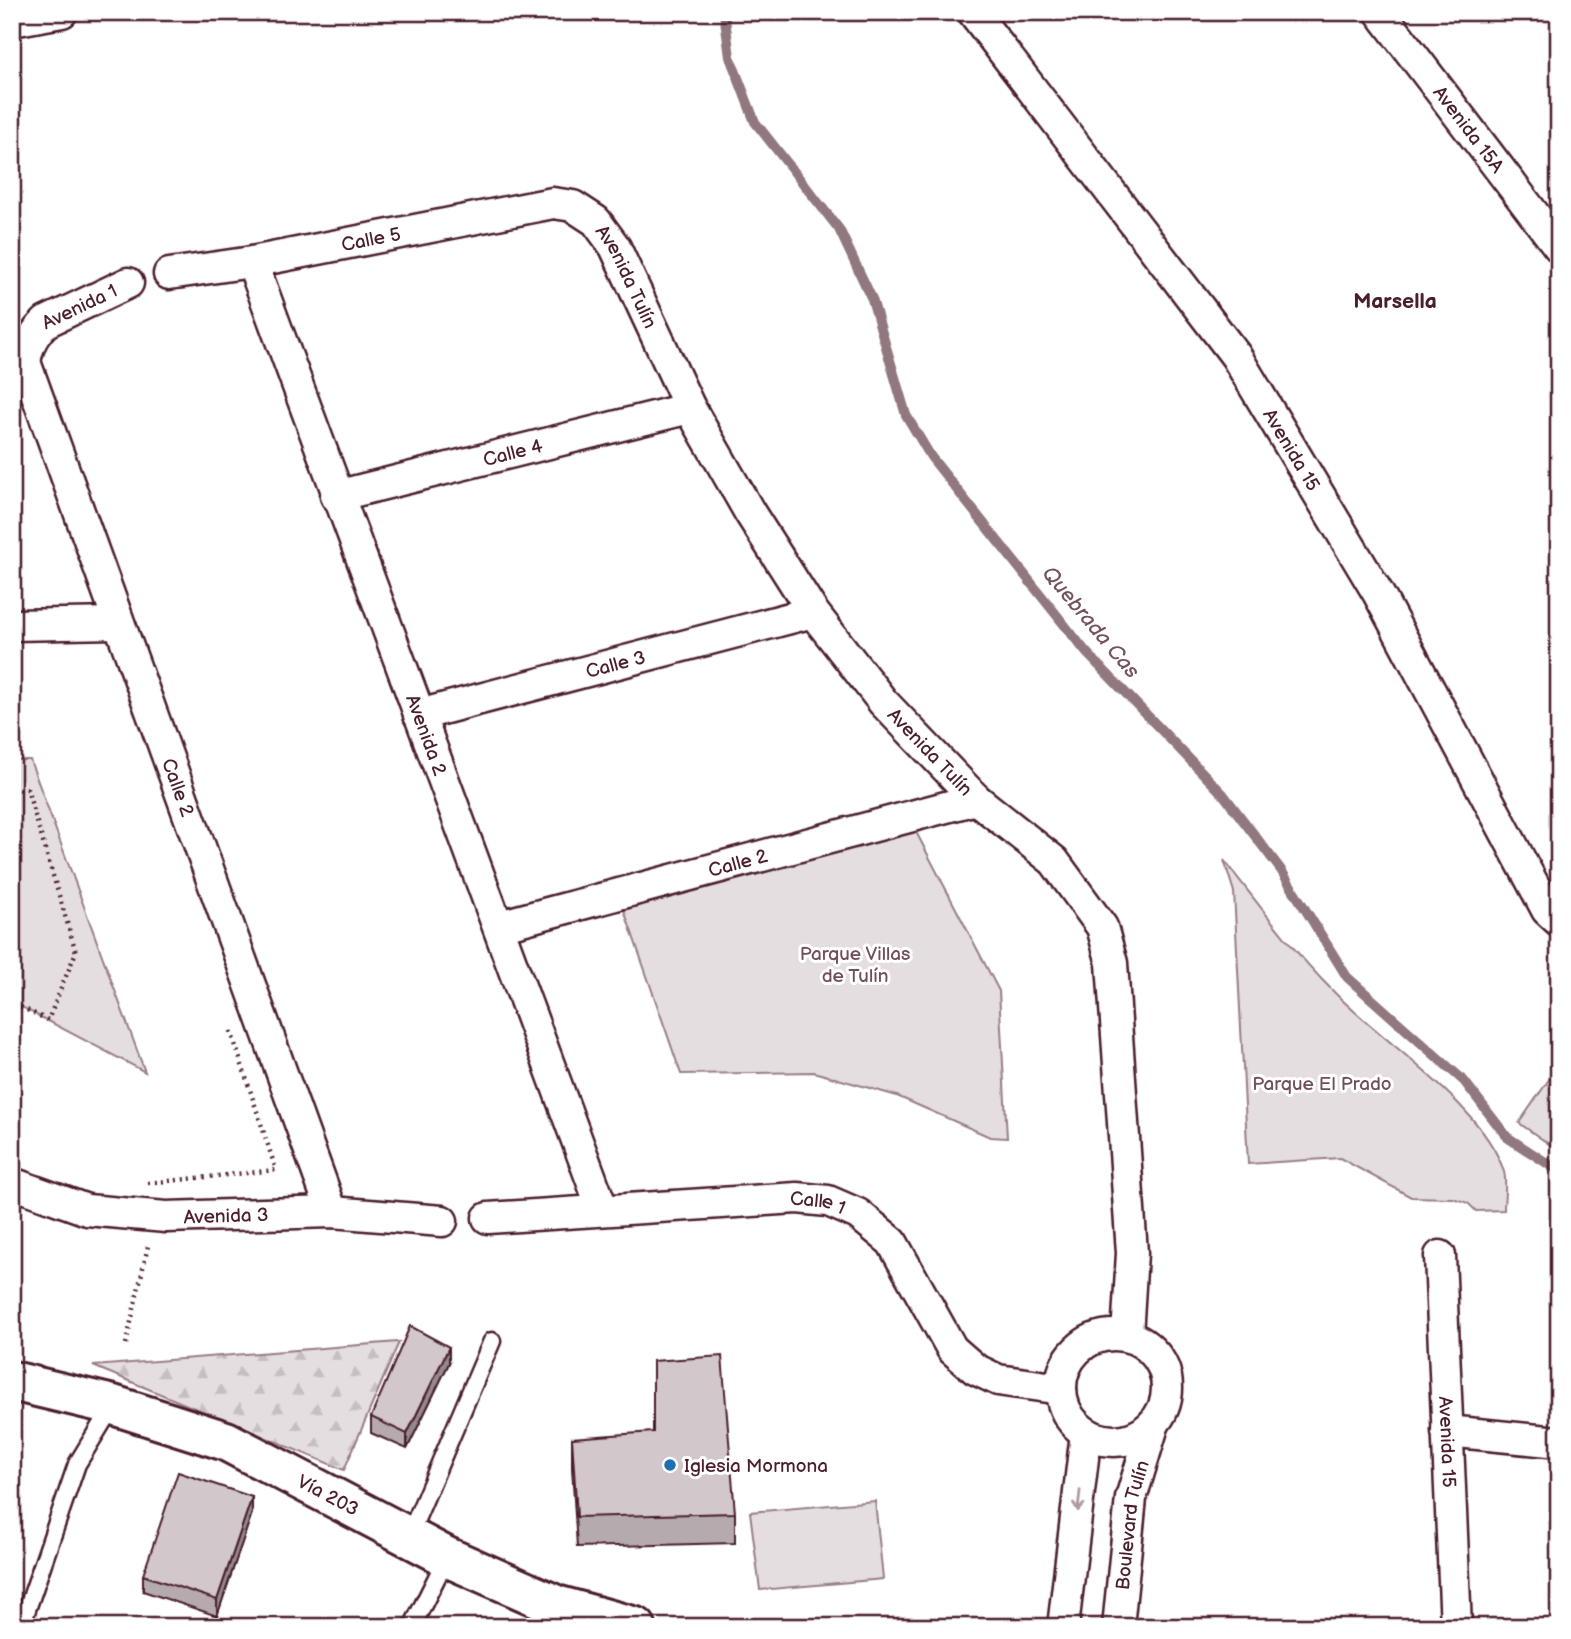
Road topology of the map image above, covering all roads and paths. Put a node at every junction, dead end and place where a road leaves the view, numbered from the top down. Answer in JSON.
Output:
{"nodes":[{"id":1,"x":62,"y":12,"type":"edge"},
{"id":2,"x":973,"y":12,"type":"edge"},
{"id":3,"x":1380,"y":12,"type":"edge"},
{"id":4,"x":12,"y":21,"type":"edge"},
{"id":5,"x":573,"y":206,"type":"joint"},
{"id":6,"x":1559,"y":247,"type":"edge"},
{"id":7,"x":252,"y":262,"type":"junction"},
{"id":8,"x":169,"y":274,"type":"dead end"},
{"id":9,"x":128,"y":283,"type":"dead end"},
{"id":10,"x":19,"y":363,"type":"edge"},
{"id":11,"x":690,"y":408,"type":"junction"},
{"id":12,"x":337,"y":496,"type":"junction"},
{"id":13,"x":813,"y":612,"type":"junction"},
{"id":14,"x":117,"y":623,"type":"junction"},
{"id":15,"x":12,"y":625,"type":"edge"},
{"id":16,"x":419,"y":715,"type":"junction"},
{"id":17,"x":12,"y":790,"type":"edge"},
{"id":18,"x":976,"y":799,"type":"junction"},
{"id":19,"x":1559,"y":921,"type":"edge"},
{"id":20,"x":499,"y":926,"type":"junction"},
{"id":21,"x":12,"y":1003,"type":"edge"},
{"id":22,"x":230,"y":1027,"type":"dead end"},
{"id":23,"x":12,"y":1183,"type":"edge"},
{"id":24,"x":137,"y":1184,"type":"dead end"},
{"id":25,"x":602,"y":1208,"type":"junction"},
{"id":26,"x":332,"y":1212,"type":"junction"},
{"id":27,"x":488,"y":1218,"type":"dead end"},
{"id":28,"x":442,"y":1221,"type":"dead end"},
{"id":29,"x":151,"y":1235,"type":"dead end"},
{"id":30,"x":1440,"y":1256,"type":"dead end"},
{"id":31,"x":1127,"y":1336,"type":"junction"},
{"id":32,"x":492,"y":1341,"type":"dead end"},
{"id":33,"x":125,"y":1344,"type":"dead end"},
{"id":34,"x":12,"y":1381,"type":"edge"},
{"id":35,"x":1061,"y":1389,"type":"junction"},
{"id":36,"x":113,"y":1405,"type":"junction"},
{"id":37,"x":1154,"y":1423,"type":"junction"},
{"id":38,"x":1447,"y":1431,"type":"junction"},
{"id":39,"x":1086,"y":1433,"type":"junction"},
{"id":40,"x":1559,"y":1442,"type":"edge"},
{"id":41,"x":409,"y":1536,"type":"junction"},
{"id":42,"x":447,"y":1557,"type":"junction"},
{"id":43,"x":21,"y":1627,"type":"edge"},
{"id":44,"x":412,"y":1627,"type":"edge"},
{"id":45,"x":636,"y":1627,"type":"edge"},
{"id":46,"x":1063,"y":1627,"type":"edge"},
{"id":47,"x":1118,"y":1627,"type":"edge"},
{"id":48,"x":1456,"y":1627,"type":"edge"}],
"edges":[{"from":1,"to":4,"type":"street"},
{"from":2,"to":19,"type":"street","name":"Avenida 15"},
{"from":3,"to":6,"type":"street","name":"Avenida 15A"},
{"from":5,"to":7,"type":"street","name":"Calle 5"},
{"from":5,"to":11,"type":"street","name":"Avenida Tulín"},
{"from":7,"to":8,"type":"street","name":"Calle 5"},
{"from":7,"to":12,"type":"street","name":"Avenida 2"},
{"from":9,"to":10,"type":"street","name":"Avenida 1"},
{"from":10,"to":14,"type":"street","name":"Calle 2"},
{"from":11,"to":12,"type":"street","name":"Calle 4"},
{"from":11,"to":13,"type":"street","name":"Avenida Tulín"},
{"from":12,"to":16,"type":"street","name":"Avenida 2"},
{"from":13,"to":16,"type":"street","name":"Calle 3"},
{"from":13,"to":18,"type":"street","name":"Avenida Tulín"},
{"from":14,"to":15,"type":"street"},
{"from":14,"to":26,"type":"street","name":"Calle 2"},
{"from":16,"to":20,"type":"street","name":"Avenida 2"},
{"from":17,"to":21,"type":"path"},
{"from":18,"to":20,"type":"street","name":"Calle 2"},
{"from":18,"to":31,"type":"street","name":"Avenida Tulín"},
{"from":20,"to":25,"type":"street","name":"Avenida 2"},
{"from":22,"to":24,"type":"path"},
{"from":23,"to":26,"type":"street","name":"Avenida 3"},
{"from":25,"to":27,"type":"street","name":"Calle 1"},
{"from":25,"to":35,"type":"street","name":"Calle 1"},
{"from":26,"to":28,"type":"street","name":"Avenida 3"},
{"from":29,"to":33,"type":"path"},
{"from":30,"to":38,"type":"street","name":"Avenida 15"},
{"from":31,"to":35,"type":"street"},
{"from":31,"to":37,"type":"street","name":"Boulevard Tulín"},
{"from":32,"to":41,"type":"lane"},
{"from":34,"to":36,"type":"main road","name":"Vía 203"},
{"from":35,"to":39,"type":"street"},
{"from":36,"to":41,"type":"main road","name":"Vía 203"},
{"from":36,"to":43,"type":"lane"},
{"from":37,"to":39,"type":"street","name":"Boulevard Tulín"},
{"from":37,"to":47,"type":"street","name":"Boulevard Tulín"},
{"from":38,"to":40,"type":"street"},
{"from":38,"to":48,"type":"street","name":"Avenida 15"},
{"from":39,"to":46,"type":"street","one_way":true},
{"from":41,"to":42,"type":"main road","name":"Vía 203"},
{"from":42,"to":44,"type":"lane"},
{"from":42,"to":45,"type":"main road","name":"Vía 203"}]}
